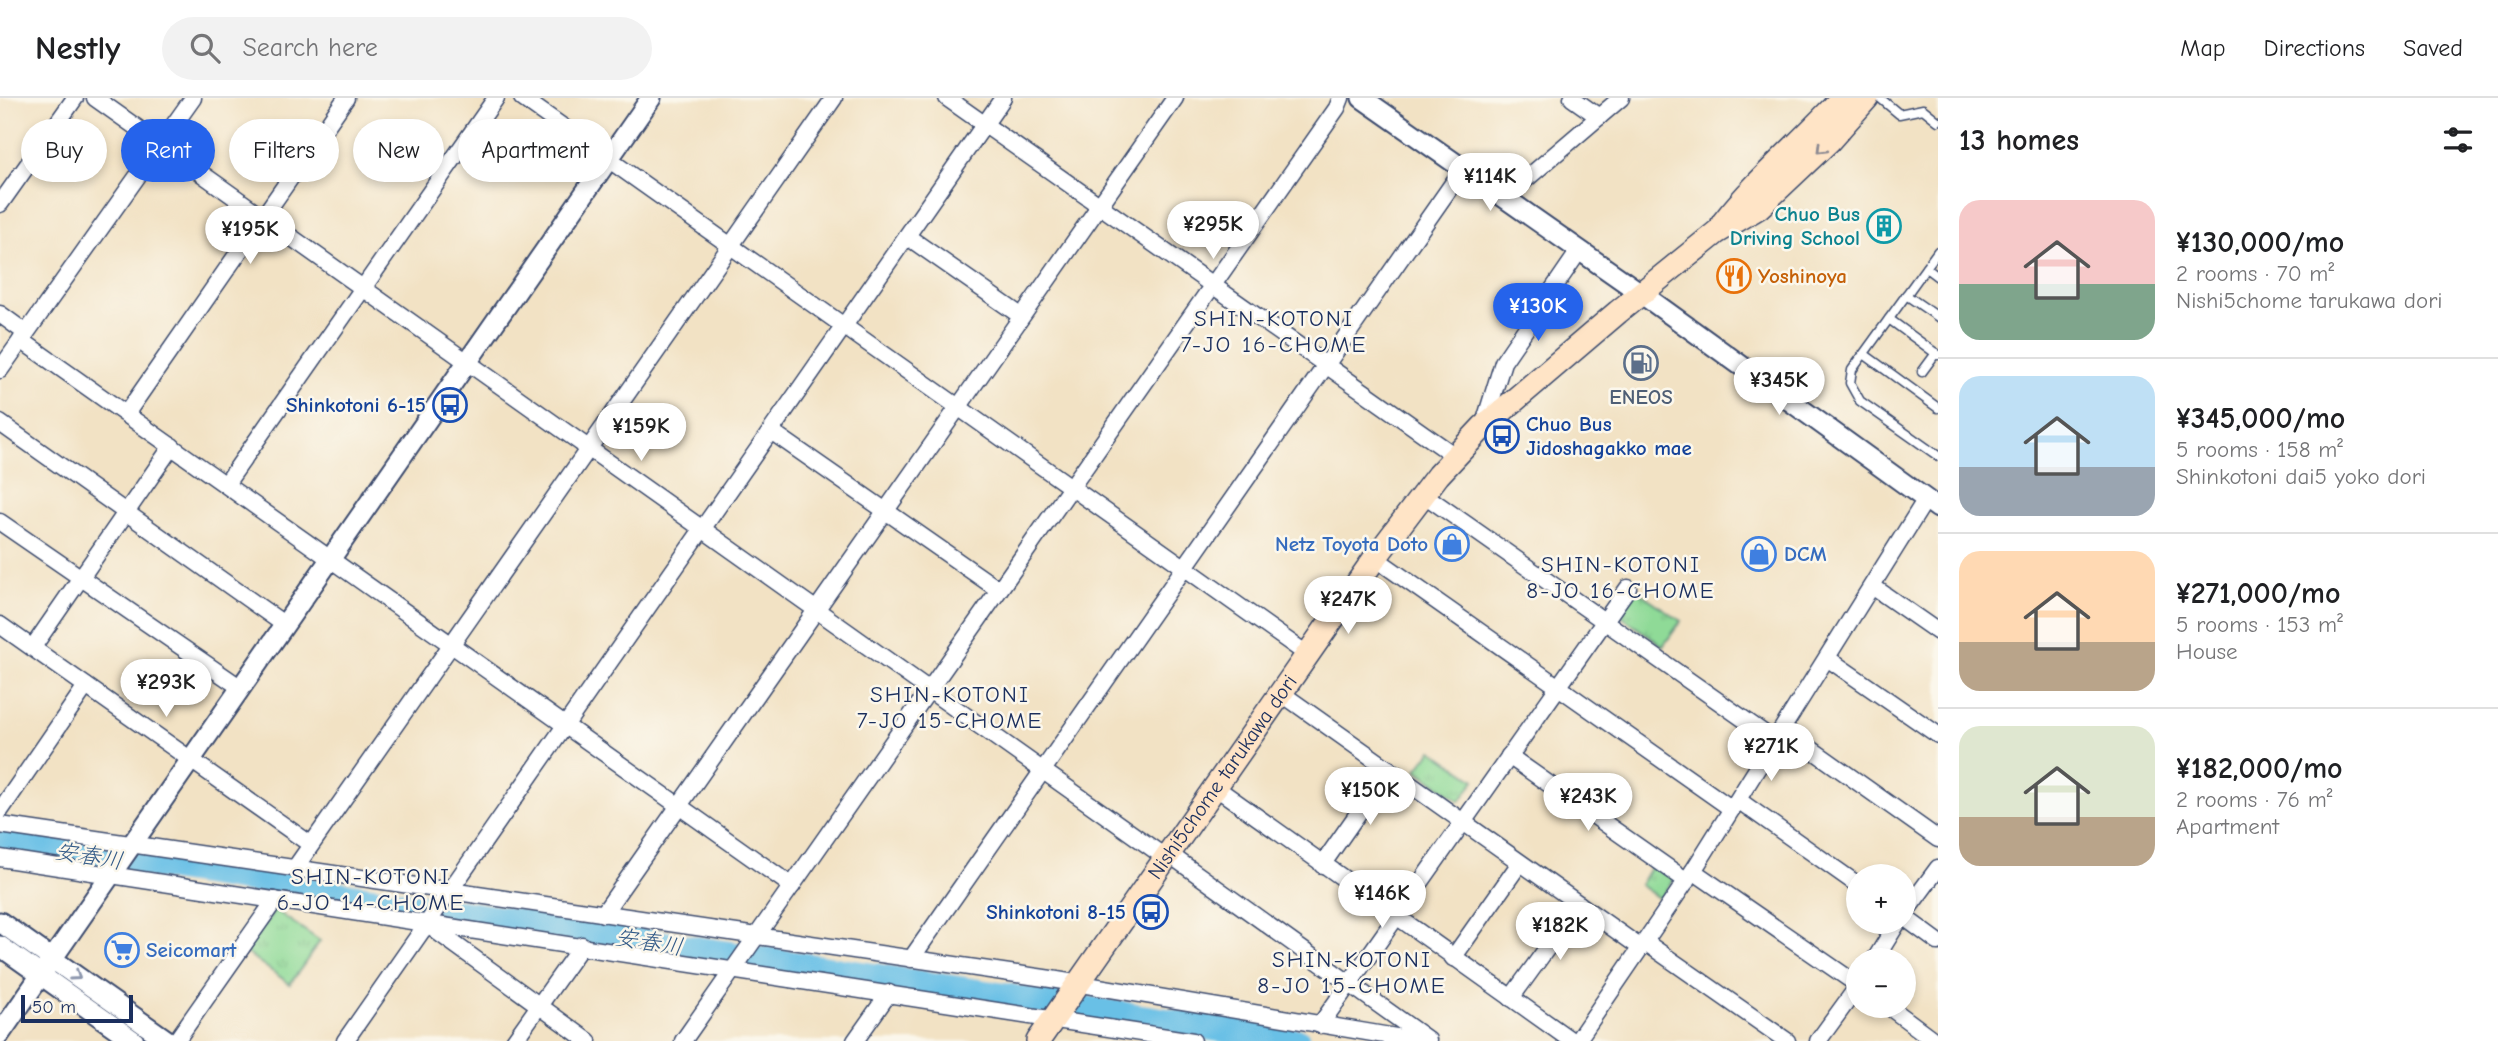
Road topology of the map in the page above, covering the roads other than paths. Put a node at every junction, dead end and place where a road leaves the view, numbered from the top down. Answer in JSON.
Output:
{"nodes":[{"id":1,"x":75,"y":98,"type":"edge"},
{"id":2,"x":95,"y":98,"type":"edge"},
{"id":3,"x":193,"y":98,"type":"edge"},
{"id":4,"x":346,"y":98,"type":"edge"},
{"id":5,"x":496,"y":98,"type":"edge"},
{"id":6,"x":524,"y":98,"type":"edge"},
{"id":7,"x":652,"y":98,"type":"edge"},
{"id":8,"x":834,"y":98,"type":"edge"},
{"id":9,"x":947,"y":98,"type":"edge"},
{"id":10,"x":1003,"y":98,"type":"edge"},
{"id":11,"x":1174,"y":98,"type":"edge"},
{"id":12,"x":1340,"y":98,"type":"edge"},
{"id":13,"x":1362,"y":98,"type":"edge"},
{"id":14,"x":1572,"y":98,"type":"edge"},
{"id":15,"x":1621,"y":98,"type":"edge"},
{"id":16,"x":1842,"y":98,"type":"edge"},
{"id":17,"x":1867,"y":98,"type":"edge"},
{"id":18,"x":1880,"y":98,"type":"edge"},
{"id":19,"x":1599,"y":117,"type":"junction"},
{"id":20,"x":125,"y":119,"type":"edge"},
{"id":21,"x":178,"y":119,"type":"edge"},
{"id":22,"x":553,"y":119,"type":"edge"},
{"id":23,"x":1938,"y":121,"type":"edge"},
{"id":24,"x":985,"y":125,"type":"junction"},
{"id":25,"x":613,"y":153,"type":"edge"},
{"id":26,"x":613,"y":162,"type":"edge"},
{"id":27,"x":1463,"y":169,"type":"junction"},
{"id":28,"x":133,"y":182,"type":"edge"},
{"id":29,"x":212,"y":182,"type":"edge"},
{"id":30,"x":593,"y":182,"type":"edge"},
{"id":31,"x":1504,"y":198,"type":"junction"},
{"id":32,"x":0,"y":204,"type":"edge"},
{"id":33,"x":1099,"y":205,"type":"junction"},
{"id":34,"x":262,"y":218,"type":"junction"},
{"id":35,"x":1717,"y":232,"type":"junction"},
{"id":36,"x":908,"y":237,"type":"junction"},
{"id":37,"x":731,"y":246,"type":"junction"},
{"id":38,"x":1579,"y":251,"type":"junction"},
{"id":39,"x":1938,"y":251,"type":"edge"},
{"id":40,"x":1926,"y":268,"type":"junction"},
{"id":41,"x":1938,"y":277,"type":"edge"},
{"id":42,"x":1213,"y":284,"type":"junction"},
{"id":43,"x":362,"y":287,"type":"junction"},
{"id":44,"x":1643,"y":293,"type":"junction"},
{"id":45,"x":1906,"y":295,"type":"junction"},
{"id":46,"x":0,"y":314,"type":"edge"},
{"id":47,"x":1021,"y":316,"type":"junction"},
{"id":48,"x":1938,"y":317,"type":"edge"},
{"id":49,"x":1889,"y":319,"type":"junction"},
{"id":50,"x":844,"y":327,"type":"junction"},
{"id":51,"x":24,"y":336,"type":"junction"},
{"id":52,"x":1864,"y":354,"type":"junction"},
{"id":53,"x":1937,"y":354,"type":"edge"},
{"id":54,"x":468,"y":362,"type":"junction"},
{"id":55,"x":1327,"y":366,"type":"junction"},
{"id":56,"x":0,"y":370,"type":"edge"},
{"id":57,"x":1922,"y":372,"type":"dead end"},
{"id":58,"x":958,"y":407,"type":"junction"},
{"id":59,"x":1938,"y":408,"type":"edge"},
{"id":60,"x":126,"y":414,"type":"junction"},
{"id":61,"x":0,"y":424,"type":"edge"},
{"id":62,"x":1483,"y":427,"type":"junction"},
{"id":63,"x":771,"y":430,"type":"junction"},
{"id":64,"x":172,"y":446,"type":"junction"},
{"id":65,"x":588,"y":448,"type":"junction"},
{"id":66,"x":1455,"y":456,"type":"junction"},
{"id":67,"x":1938,"y":456,"type":"edge"},
{"id":68,"x":226,"y":484,"type":"junction"},
{"id":69,"x":1071,"y":487,"type":"junction"},
{"id":70,"x":1423,"y":494,"type":"junction"},
{"id":71,"x":1932,"y":504,"type":"edge"},
{"id":72,"x":885,"y":510,"type":"junction"},
{"id":73,"x":125,"y":512,"type":"junction"},
{"id":74,"x":0,"y":522,"type":"edge"},
{"id":75,"x":703,"y":530,"type":"junction"},
{"id":76,"x":1375,"y":558,"type":"junction"},
{"id":77,"x":331,"y":559,"type":"junction"},
{"id":78,"x":1186,"y":569,"type":"junction"},
{"id":79,"x":79,"y":578,"type":"junction"},
{"id":80,"x":1872,"y":586,"type":"junction"},
{"id":81,"x":1628,"y":588,"type":"dead end"},
{"id":82,"x":999,"y":590,"type":"junction"},
{"id":83,"x":816,"y":609,"type":"junction"},
{"id":84,"x":1605,"y":622,"type":"junction"},
{"id":85,"x":0,"y":625,"type":"edge"},
{"id":86,"x":285,"y":625,"type":"junction"},
{"id":87,"x":1938,"y":632,"type":"edge"},
{"id":88,"x":452,"y":645,"type":"junction"},
{"id":89,"x":33,"y":647,"type":"junction"},
{"id":90,"x":1308,"y":655,"type":"junction"},
{"id":91,"x":1827,"y":658,"type":"junction"},
{"id":92,"x":86,"y":686,"type":"junction"},
{"id":93,"x":1558,"y":686,"type":"junction"},
{"id":94,"x":241,"y":688,"type":"junction"},
{"id":95,"x":930,"y":690,"type":"junction"},
{"id":96,"x":1281,"y":693,"type":"junction"},
{"id":97,"x":565,"y":725,"type":"junction"},
{"id":98,"x":1779,"y":735,"type":"junction"},
{"id":99,"x":1938,"y":735,"type":"edge"},
{"id":100,"x":1509,"y":756,"type":"junction"},
{"id":101,"x":191,"y":760,"type":"junction"},
{"id":102,"x":1043,"y":769,"type":"junction"},
{"id":103,"x":1389,"y":769,"type":"junction"},
{"id":104,"x":1215,"y":788,"type":"junction"},
{"id":105,"x":1735,"y":805,"type":"junction"},
{"id":106,"x":679,"y":806,"type":"junction"},
{"id":107,"x":0,"y":811,"type":"edge"},
{"id":108,"x":1463,"y":821,"type":"junction"},
{"id":109,"x":0,"y":825,"type":"edge"},
{"id":110,"x":1938,"y":839,"type":"edge"},
{"id":111,"x":310,"y":844,"type":"junction"},
{"id":112,"x":132,"y":846,"type":"junction"},
{"id":113,"x":1167,"y":856,"type":"junction"},
{"id":114,"x":0,"y":858,"type":"edge"},
{"id":115,"x":1520,"y":863,"type":"junction"},
{"id":116,"x":1322,"y":864,"type":"junction"},
{"id":117,"x":295,"y":868,"type":"junction"},
{"id":118,"x":1938,"y":868,"type":"edge"},
{"id":119,"x":114,"y":871,"type":"junction"},
{"id":120,"x":1690,"y":876,"type":"junction"},
{"id":121,"x":1846,"y":877,"type":"edge"},
{"id":122,"x":792,"y":886,"type":"junction"},
{"id":123,"x":446,"y":895,"type":"junction"},
{"id":124,"x":1916,"y":898,"type":"edge"},
{"id":125,"x":275,"y":900,"type":"junction"},
{"id":126,"x":1579,"y":904,"type":"junction"},
{"id":127,"x":603,"y":914,"type":"junction"},
{"id":128,"x":1396,"y":917,"type":"junction"},
{"id":129,"x":429,"y":920,"type":"junction"},
{"id":130,"x":0,"y":922,"type":"edge"},
{"id":131,"x":1916,"y":925,"type":"edge"},
{"id":132,"x":753,"y":941,"type":"junction"},
{"id":133,"x":1938,"y":942,"type":"edge"},
{"id":134,"x":582,"y":945,"type":"junction"},
{"id":135,"x":1643,"y":945,"type":"junction"},
{"id":136,"x":0,"y":946,"type":"edge"},
{"id":137,"x":1453,"y":958,"type":"junction"},
{"id":138,"x":911,"y":959,"type":"junction"},
{"id":139,"x":46,"y":967,"type":"junction"},
{"id":140,"x":736,"y":967,"type":"junction"},
{"id":141,"x":1846,"y":977,"type":"edge"},
{"id":142,"x":1349,"y":984,"type":"junction"},
{"id":143,"x":889,"y":993,"type":"junction"},
{"id":144,"x":1511,"y":998,"type":"junction"},
{"id":145,"x":1066,"y":1002,"type":"junction"},
{"id":146,"x":1846,"y":1002,"type":"edge"},
{"id":147,"x":539,"y":1006,"type":"junction"},
{"id":148,"x":1904,"y":1018,"type":"edge"},
{"id":149,"x":1320,"y":1025,"type":"junction"},
{"id":150,"x":0,"y":1034,"type":"edge"},
{"id":151,"x":134,"y":1041,"type":"edge"},
{"id":152,"x":168,"y":1041,"type":"edge"},
{"id":153,"x":176,"y":1041,"type":"edge"},
{"id":154,"x":345,"y":1041,"type":"edge"},
{"id":155,"x":514,"y":1041,"type":"edge"},
{"id":156,"x":588,"y":1041,"type":"edge"},
{"id":157,"x":683,"y":1041,"type":"edge"},
{"id":158,"x":855,"y":1041,"type":"edge"},
{"id":159,"x":1038,"y":1041,"type":"edge"},
{"id":160,"x":1193,"y":1041,"type":"edge"},
{"id":161,"x":1420,"y":1041,"type":"edge"},
{"id":162,"x":1429,"y":1041,"type":"edge"},
{"id":163,"x":1575,"y":1041,"type":"edge"},
{"id":164,"x":1787,"y":1041,"type":"edge"},
{"id":165,"x":1818,"y":1041,"type":"edge"},
{"id":166,"x":1935,"y":1041,"type":"edge"}],
"edges":[{"from":1,"to":32,"type":"street"},
{"from":2,"to":20,"type":"street"},
{"from":3,"to":21,"type":"street"},
{"from":4,"to":34,"type":"street"},
{"from":5,"to":43,"type":"street"},
{"from":6,"to":22,"type":"street"},
{"from":7,"to":25,"type":"street"},
{"from":8,"to":37,"type":"street"},
{"from":9,"to":24,"type":"street"},
{"from":10,"to":24,"type":"street"},
{"from":11,"to":33,"type":"street"},
{"from":12,"to":42,"type":"street"},
{"from":13,"to":27,"type":"street"},
{"from":14,"to":19,"type":"street"},
{"from":15,"to":19,"type":"street"},
{"from":16,"to":35,"type":"main road","name":"Nishi5chome tarukawa dori"},
{"from":17,"to":35,"type":"main road","name":"Nishi5chome tarukawa dori","one_way":true},
{"from":18,"to":23,"type":"lane"},
{"from":19,"to":31,"type":"street"},
{"from":24,"to":33,"type":"street"},
{"from":24,"to":36,"type":"street"},
{"from":26,"to":37,"type":"street"},
{"from":27,"to":31,"type":"street"},
{"from":27,"to":55,"type":"street"},
{"from":28,"to":51,"type":"street"},
{"from":29,"to":34,"type":"street"},
{"from":30,"to":54,"type":"street"},
{"from":31,"to":38,"type":"street"},
{"from":33,"to":42,"type":"street"},
{"from":33,"to":47,"type":"street"},
{"from":34,"to":43,"type":"street"},
{"from":34,"to":60,"type":"street"},
{"from":35,"to":44,"type":"main road","name":"Nishi5chome tarukawa dori"},
{"from":36,"to":47,"type":"street"},
{"from":36,"to":50,"type":"street"},
{"from":37,"to":50,"type":"street"},
{"from":37,"to":65,"type":"street"},
{"from":38,"to":44,"type":"street"},
{"from":38,"to":62,"type":"street"},
{"from":39,"to":40,"type":"lane"},
{"from":40,"to":41,"type":"lane"},
{"from":40,"to":45,"type":"lane"},
{"from":42,"to":55,"type":"street"},
{"from":42,"to":69,"type":"street"},
{"from":43,"to":54,"type":"street"},
{"from":43,"to":68,"type":"street"},
{"from":44,"to":62,"type":"main road","name":"Nishi5chome tarukawa dori"},
{"from":44,"to":71,"type":"street"},
{"from":45,"to":48,"type":"lane"},
{"from":45,"to":49,"type":"lane"},
{"from":46,"to":51,"type":"street"},
{"from":47,"to":58,"type":"street"},
{"from":49,"to":52,"type":"lane"},
{"from":49,"to":53,"type":"lane"},
{"from":50,"to":58,"type":"street"},
{"from":50,"to":63,"type":"street"},
{"from":51,"to":56,"type":"street"},
{"from":51,"to":60,"type":"street"},
{"from":52,"to":59,"type":"lane"},
{"from":52,"to":67,"type":"lane"},
{"from":53,"to":57,"type":"lane"},
{"from":54,"to":65,"type":"street"},
{"from":54,"to":77,"type":"street"},
{"from":55,"to":66,"type":"street"},
{"from":55,"to":78,"type":"street"},
{"from":58,"to":69,"type":"street"},
{"from":58,"to":72,"type":"street"},
{"from":60,"to":64,"type":"street"},
{"from":61,"to":73,"type":"street"},
{"from":62,"to":66,"type":"main road","name":"Nishi5chome tarukawa dori"},
{"from":63,"to":72,"type":"street"},
{"from":63,"to":75,"type":"street"},
{"from":64,"to":68,"type":"street"},
{"from":64,"to":73,"type":"street"},
{"from":65,"to":75,"type":"street"},
{"from":65,"to":88,"type":"street"},
{"from":66,"to":70,"type":"main road","name":"Nishi5chome tarukawa dori"},
{"from":68,"to":77,"type":"street"},
{"from":69,"to":78,"type":"street"},
{"from":69,"to":82,"type":"street"},
{"from":70,"to":76,"type":"main road","name":"Nishi5chome tarukawa dori"},
{"from":70,"to":84,"type":"street"},
{"from":71,"to":80,"type":"street"},
{"from":72,"to":82,"type":"street"},
{"from":72,"to":83,"type":"street"},
{"from":73,"to":79,"type":"street"},
{"from":73,"to":86,"type":"street"},
{"from":74,"to":79,"type":"street"},
{"from":75,"to":83,"type":"street"},
{"from":75,"to":97,"type":"street"},
{"from":76,"to":90,"type":"main road","name":"Nishi5chome tarukawa dori"},
{"from":76,"to":93,"type":"street"},
{"from":77,"to":86,"type":"street"},
{"from":77,"to":88,"type":"street"},
{"from":78,"to":90,"type":"street"},
{"from":78,"to":102,"type":"street"},
{"from":79,"to":89,"type":"street"},
{"from":79,"to":94,"type":"street"},
{"from":80,"to":87,"type":"street"},
{"from":80,"to":91,"type":"street"},
{"from":81,"to":84,"type":"street"},
{"from":82,"to":95,"type":"street"},
{"from":83,"to":95,"type":"street"},
{"from":83,"to":106,"type":"street"},
{"from":84,"to":93,"type":"street"},
{"from":84,"to":98,"type":"street"},
{"from":85,"to":89,"type":"street"},
{"from":86,"to":94,"type":"street"},
{"from":88,"to":97,"type":"street"},
{"from":88,"to":111,"type":"street"},
{"from":89,"to":92,"type":"street"},
{"from":90,"to":96,"type":"main road","name":"Nishi5chome tarukawa dori"},
{"from":91,"to":98,"type":"street"},
{"from":91,"to":99,"type":"street"},
{"from":92,"to":101,"type":"street"},
{"from":92,"to":107,"type":"street"},
{"from":93,"to":100,"type":"street"},
{"from":93,"to":105,"type":"street"},
{"from":94,"to":101,"type":"street"},
{"from":95,"to":102,"type":"street"},
{"from":95,"to":122,"type":"street"},
{"from":96,"to":103,"type":"street"},
{"from":96,"to":104,"type":"main road","name":"Nishi5chome tarukawa dori"},
{"from":97,"to":106,"type":"street"},
{"from":97,"to":123,"type":"street"},
{"from":98,"to":105,"type":"street"},
{"from":98,"to":110,"type":"street"},
{"from":100,"to":108,"type":"street"},
{"from":100,"to":120,"type":"street"},
{"from":101,"to":111,"type":"street"},
{"from":101,"to":112,"type":"street"},
{"from":102,"to":113,"type":"street"},
{"from":102,"to":138,"type":"street"},
{"from":103,"to":108,"type":"street"},
{"from":103,"to":116,"type":"street"},
{"from":104,"to":113,"type":"main road","name":"Nishi5chome tarukawa dori"},
{"from":104,"to":116,"type":"street"},
{"from":105,"to":120,"type":"street"},
{"from":105,"to":121,"type":"street"},
{"from":106,"to":122,"type":"street"},
{"from":106,"to":127,"type":"street"},
{"from":108,"to":115,"type":"street"},
{"from":108,"to":128,"type":"street"},
{"from":109,"to":112,"type":"street"},
{"from":111,"to":117,"type":"street"},
{"from":112,"to":117,"type":"street"},
{"from":112,"to":119,"type":"street"},
{"from":113,"to":142,"type":"street"},
{"from":113,"to":145,"type":"main road","name":"Nishi5chome tarukawa dori"},
{"from":114,"to":119,"type":"street"},
{"from":115,"to":126,"type":"street"},
{"from":115,"to":137,"type":"street"},
{"from":116,"to":128,"type":"street"},
{"from":117,"to":123,"type":"street"},
{"from":118,"to":124,"type":"street"},
{"from":119,"to":125,"type":"street"},
{"from":119,"to":139,"type":"street"},
{"from":120,"to":135,"type":"street"},
{"from":120,"to":141,"type":"street"},
{"from":122,"to":132,"type":"street"},
{"from":123,"to":127,"type":"street"},
{"from":123,"to":129,"type":"street"},
{"from":125,"to":129,"type":"street"},
{"from":125,"to":153,"type":"street"},
{"from":126,"to":135,"type":"street"},
{"from":126,"to":144,"type":"street"},
{"from":127,"to":132,"type":"street"},
{"from":128,"to":137,"type":"street"},
{"from":128,"to":142,"type":"street"},
{"from":129,"to":134,"type":"street"},
{"from":129,"to":147,"type":"street"},
{"from":129,"to":154,"type":"street"},
{"from":130,"to":139,"type":"street"},
{"from":131,"to":133,"type":"street"},
{"from":132,"to":138,"type":"street"},
{"from":132,"to":140,"type":"street"},
{"from":134,"to":140,"type":"street"},
{"from":134,"to":147,"type":"street"},
{"from":135,"to":163,"type":"street"},
{"from":135,"to":164,"type":"street"},
{"from":136,"to":139,"type":"street"},
{"from":137,"to":144,"type":"street"},
{"from":138,"to":145,"type":"street"},
{"from":139,"to":150,"type":"street"},
{"from":139,"to":151,"type":"street"},
{"from":139,"to":152,"type":"street","one_way":true},
{"from":140,"to":143,"type":"street"},
{"from":140,"to":157,"type":"street"},
{"from":142,"to":149,"type":"street"},
{"from":142,"to":162,"type":"street"},
{"from":143,"to":145,"type":"street"},
{"from":143,"to":158,"type":"street"},
{"from":144,"to":163,"type":"street"},
{"from":145,"to":149,"type":"street"},
{"from":145,"to":159,"type":"main road","name":"Nishi5chome tarukawa dori"},
{"from":145,"to":160,"type":"street"},
{"from":146,"to":165,"type":"street"},
{"from":147,"to":155,"type":"street"},
{"from":147,"to":156,"type":"street"},
{"from":148,"to":166,"type":"street"},
{"from":149,"to":161,"type":"street"}]}
